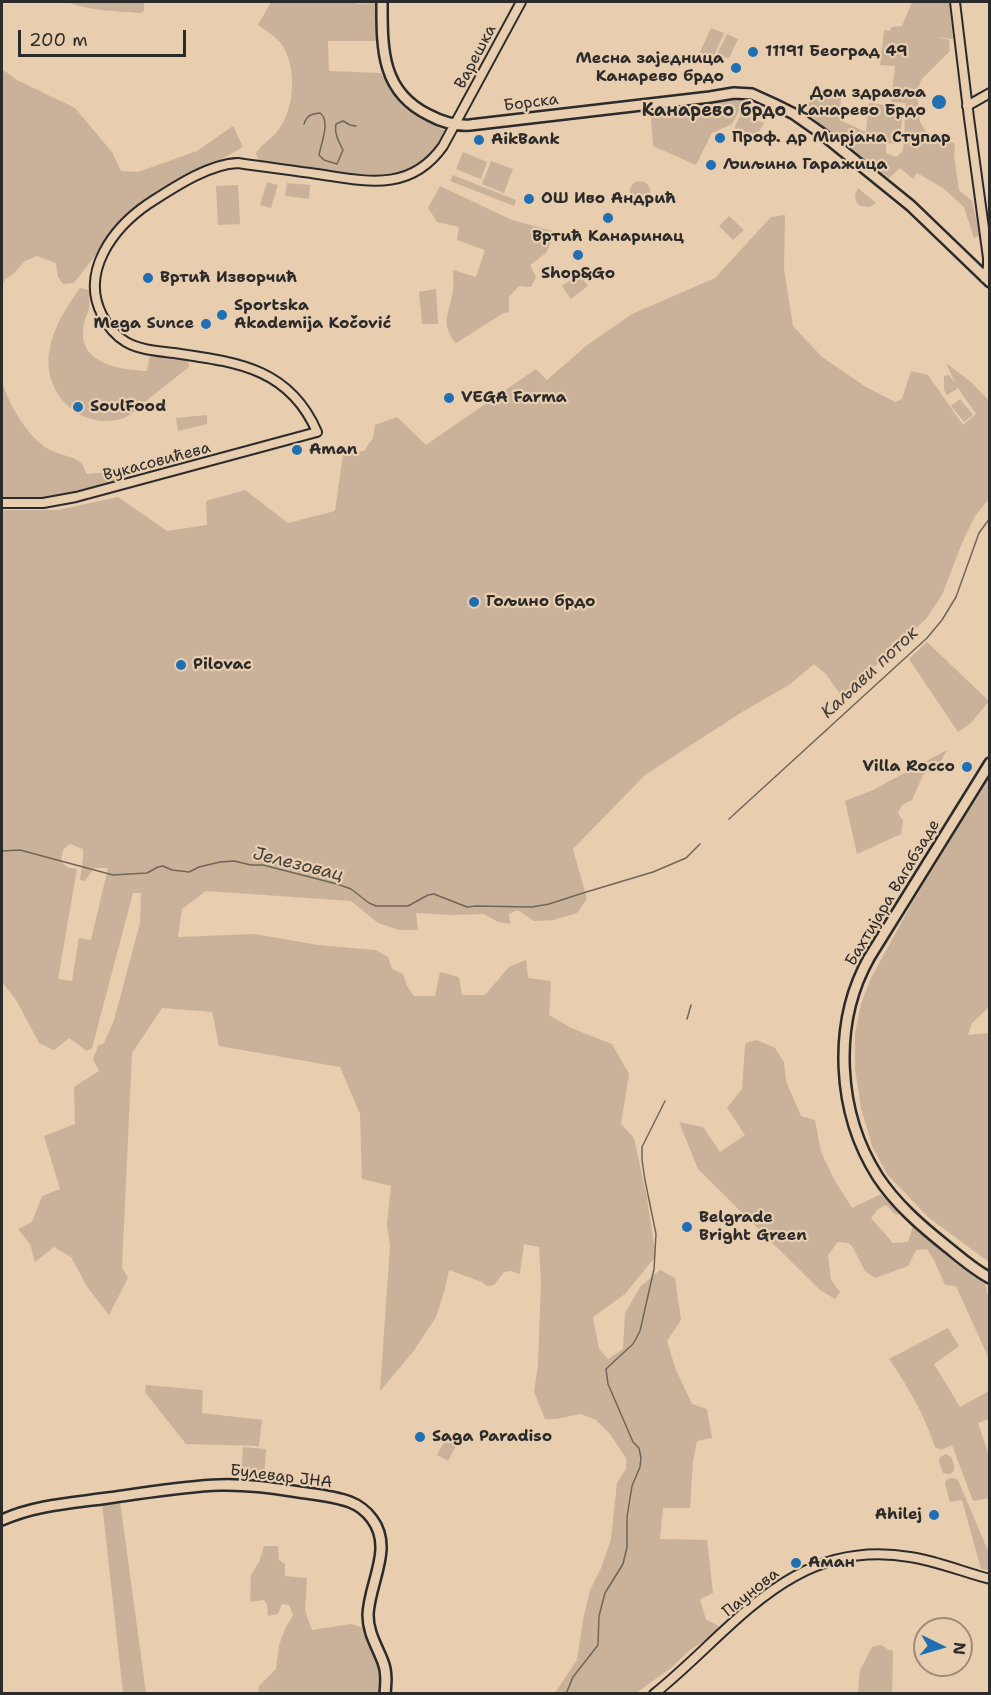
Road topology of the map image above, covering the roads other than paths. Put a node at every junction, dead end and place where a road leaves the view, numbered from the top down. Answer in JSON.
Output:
{"nodes":[{"id":1,"x":382,"y":2,"type":"edge"},
{"id":2,"x":521,"y":2,"type":"edge"},
{"id":3,"x":955,"y":2,"type":"edge"},
{"id":4,"x":990,"y":93,"type":"edge"},
{"id":5,"x":967,"y":106,"type":"junction"},
{"id":6,"x":456,"y":125,"type":"junction"},
{"id":7,"x":987,"y":280,"type":"edge"},
{"id":8,"x":317,"y":432,"type":"joint"},
{"id":9,"x":2,"y":503,"type":"edge"},
{"id":10,"x":990,"y":763,"type":"edge"},
{"id":11,"x":989,"y":1280,"type":"edge"},
{"id":12,"x":2,"y":1520,"type":"edge"},
{"id":13,"x":990,"y":1580,"type":"edge"},
{"id":14,"x":385,"y":1694,"type":"edge"},
{"id":15,"x":654,"y":1694,"type":"edge"}],
"edges":[{"from":1,"to":6,"type":"main road","name":"Борска"},
{"from":2,"to":6,"type":"street","name":"Варешка"},
{"from":3,"to":5,"type":"street"},
{"from":4,"to":5,"type":"street"},
{"from":5,"to":7,"type":"street"},
{"from":6,"to":7,"type":"main road","name":"Борска"},
{"from":6,"to":8,"type":"street","name":"Варешка"},
{"from":8,"to":9,"type":"street","name":"Вукасовићева"},
{"from":10,"to":11,"type":"main road","name":"Бахтијара Вагабзаде"},
{"from":12,"to":14,"type":"main road","name":"Булевар ЈНА"},
{"from":13,"to":15,"type":"street","name":"Паунова"}]}
